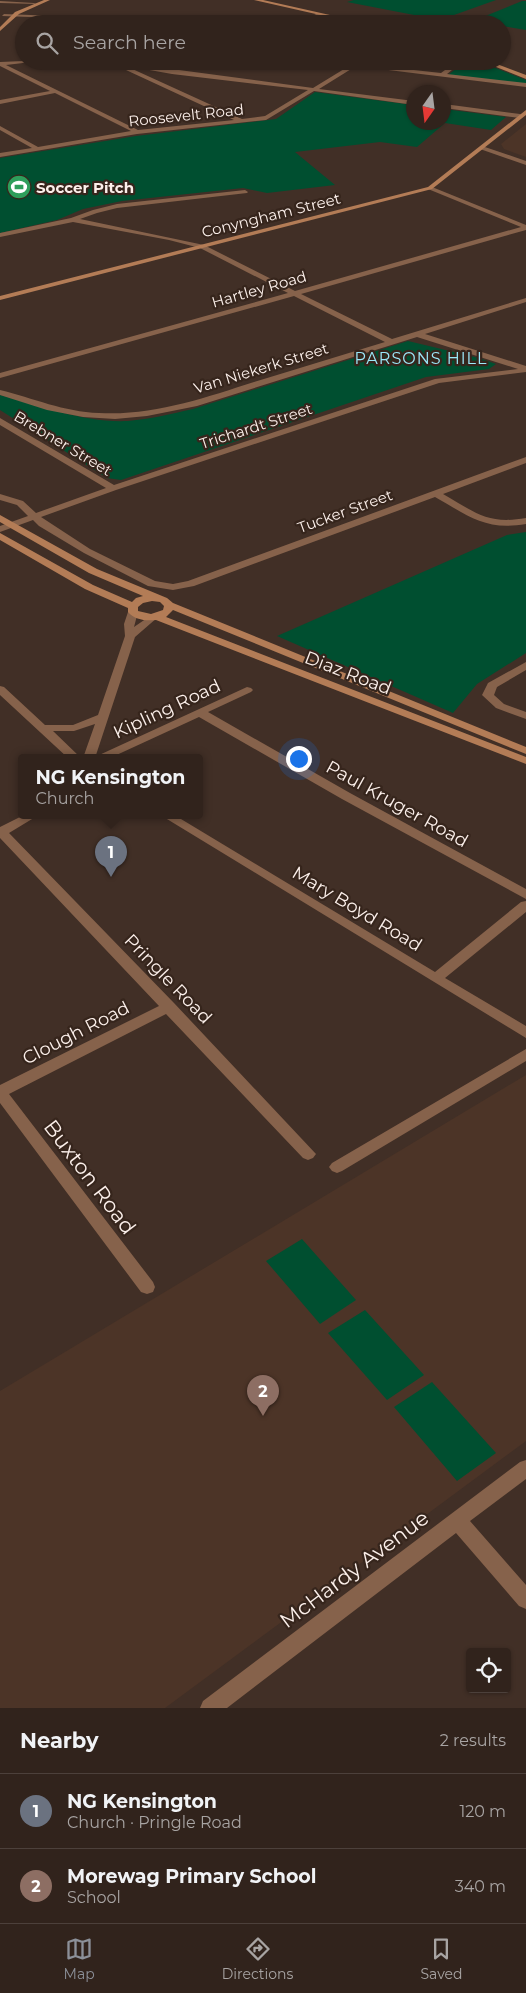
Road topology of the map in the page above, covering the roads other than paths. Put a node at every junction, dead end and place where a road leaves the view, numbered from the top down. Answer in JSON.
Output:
{"nodes":[{"id":1,"x":48,"y":0,"type":"edge"},
{"id":2,"x":255,"y":0,"type":"edge"},
{"id":3,"x":0,"y":2,"type":"edge"},
{"id":4,"x":35,"y":2,"type":"edge"},
{"id":5,"x":25,"y":4,"type":"junction"},
{"id":6,"x":13,"y":15,"type":"junction"},
{"id":7,"x":319,"y":15,"type":"edge"},
{"id":8,"x":2,"y":17,"type":"edge"},
{"id":9,"x":0,"y":30,"type":"edge"},
{"id":10,"x":15,"y":63,"type":"edge"},
{"id":11,"x":0,"y":64,"type":"edge"},
{"id":12,"x":130,"y":70,"type":"edge"},
{"id":13,"x":166,"y":70,"type":"edge"},
{"id":14,"x":347,"y":70,"type":"edge"},
{"id":15,"x":394,"y":70,"type":"edge"},
{"id":16,"x":449,"y":70,"type":"edge"},
{"id":17,"x":507,"y":70,"type":"edge"},
{"id":18,"x":173,"y":71,"type":"junction"},
{"id":19,"x":441,"y":76,"type":"junction"},
{"id":20,"x":526,"y":77,"type":"edge"},
{"id":21,"x":154,"y":81,"type":"junction"},
{"id":22,"x":526,"y":86,"type":"edge"},
{"id":23,"x":314,"y":90,"type":"junction"},
{"id":24,"x":54,"y":92,"type":"junction"},
{"id":25,"x":0,"y":102,"type":"edge"},
{"id":26,"x":406,"y":102,"type":"edge"},
{"id":27,"x":451,"y":107,"type":"edge"},
{"id":28,"x":523,"y":114,"type":"edge"},
{"id":29,"x":243,"y":121,"type":"junction"},
{"id":30,"x":0,"y":128,"type":"edge"},
{"id":31,"x":137,"y":132,"type":"junction"},
{"id":32,"x":482,"y":148,"type":"junction"},
{"id":33,"x":38,"y":149,"type":"junction"},
{"id":34,"x":0,"y":156,"type":"edge"},
{"id":35,"x":526,"y":163,"type":"edge"},
{"id":36,"x":430,"y":188,"type":"junction"},
{"id":37,"x":245,"y":192,"type":"dead end"},
{"id":38,"x":72,"y":220,"type":"junction"},
{"id":39,"x":526,"y":227,"type":"edge"},
{"id":40,"x":0,"y":236,"type":"edge"},
{"id":41,"x":202,"y":246,"type":"junction"},
{"id":42,"x":297,"y":293,"type":"junction"},
{"id":43,"x":0,"y":298,"type":"edge"},
{"id":44,"x":526,"y":300,"type":"edge"},
{"id":45,"x":416,"y":334,"type":"junction"},
{"id":46,"x":389,"y":342,"type":"junction"},
{"id":47,"x":526,"y":369,"type":"edge"},
{"id":48,"x":0,"y":376,"type":"edge"},
{"id":49,"x":0,"y":392,"type":"edge"},
{"id":50,"x":0,"y":421,"type":"edge"},
{"id":51,"x":526,"y":460,"type":"edge"},
{"id":52,"x":113,"y":488,"type":"junction"},
{"id":53,"x":435,"y":493,"type":"junction"},
{"id":54,"x":0,"y":497,"type":"edge"},
{"id":55,"x":32,"y":516,"type":"junction"},
{"id":56,"x":0,"y":518,"type":"edge"},
{"id":57,"x":526,"y":521,"type":"edge"},
{"id":58,"x":10,"y":524,"type":"junction"},
{"id":59,"x":0,"y":529,"type":"edge"},
{"id":60,"x":0,"y":536,"type":"edge"},
{"id":61,"x":157,"y":599,"type":"junction"},
{"id":62,"x":169,"y":605,"type":"junction"},
{"id":63,"x":133,"y":609,"type":"junction"},
{"id":64,"x":155,"y":617,"type":"junction"},
{"id":65,"x":144,"y":624,"type":"junction"},
{"id":66,"x":179,"y":625,"type":"junction"},
{"id":67,"x":130,"y":636,"type":"junction"},
{"id":68,"x":526,"y":665,"type":"edge"},
{"id":69,"x":0,"y":689,"type":"edge"},
{"id":70,"x":247,"y":690,"type":"dead end"},
{"id":71,"x":200,"y":713,"type":"junction"},
{"id":72,"x":526,"y":716,"type":"edge"},
{"id":73,"x":104,"y":717,"type":"junction"},
{"id":74,"x":44,"y":728,"type":"junction"},
{"id":75,"x":526,"y":751,"type":"edge"},
{"id":76,"x":71,"y":754,"type":"edge"},
{"id":77,"x":91,"y":754,"type":"edge"},
{"id":78,"x":110,"y":754,"type":"edge"},
{"id":79,"x":526,"y":762,"type":"edge"},
{"id":80,"x":25,"y":819,"type":"edge"},
{"id":81,"x":173,"y":819,"type":"edge"},
{"id":82,"x":0,"y":832,"type":"edge"},
{"id":83,"x":526,"y":895,"type":"edge"},
{"id":84,"x":526,"y":905,"type":"edge"},
{"id":85,"x":436,"y":978,"type":"junction"},
{"id":86,"x":169,"y":1006,"type":"junction"},
{"id":87,"x":526,"y":1033,"type":"edge"},
{"id":88,"x":526,"y":1054,"type":"edge"},
{"id":89,"x":0,"y":1092,"type":"edge"},
{"id":90,"x":308,"y":1154,"type":"dead end"},
{"id":91,"x":337,"y":1167,"type":"dead end"},
{"id":92,"x":147,"y":1287,"type":"dead end"},
{"id":93,"x":526,"y":1468,"type":"edge"},
{"id":94,"x":457,"y":1520,"type":"junction"},
{"id":95,"x":526,"y":1599,"type":"edge"},
{"id":96,"x":210,"y":1708,"type":"edge"}],
"edges":[{"from":1,"to":4,"type":"street"},
{"from":2,"to":7,"type":"street"},
{"from":3,"to":5,"type":"street"},
{"from":4,"to":5,"type":"street"},
{"from":4,"to":6,"type":"street"},
{"from":5,"to":8,"type":"street"},
{"from":6,"to":8,"type":"street"},
{"from":6,"to":9,"type":"street"},
{"from":10,"to":11,"type":"street"},
{"from":11,"to":24,"type":"street"},
{"from":12,"to":21,"type":"street"},
{"from":13,"to":18,"type":"street"},
{"from":14,"to":23,"type":"street","name":"Roosevelt Road"},
{"from":15,"to":19,"type":"street"},
{"from":16,"to":19,"type":"street"},
{"from":17,"to":20,"type":"street"},
{"from":18,"to":21,"type":"street"},
{"from":18,"to":23,"type":"street"},
{"from":19,"to":22,"type":"street"},
{"from":21,"to":29,"type":"street"},
{"from":23,"to":26,"type":"street"},
{"from":23,"to":29,"type":"street","name":"Roosevelt Road"},
{"from":24,"to":25,"type":"street"},
{"from":24,"to":31,"type":"street"},
{"from":27,"to":28,"type":"street"},
{"from":28,"to":32,"type":"street","name":"Conyngham Street"},
{"from":29,"to":31,"type":"street","name":"Roosevelt Road"},
{"from":30,"to":33,"type":"street"},
{"from":31,"to":33,"type":"street","name":"Roosevelt Road"},
{"from":32,"to":35,"type":"street"},
{"from":32,"to":36,"type":"street","name":"Conyngham Street"},
{"from":33,"to":34,"type":"street","name":"Roosevelt Road"},
{"from":36,"to":39,"type":"street"},
{"from":36,"to":41,"type":"street","name":"Conyngham Street"},
{"from":37,"to":38,"type":"street"},
{"from":38,"to":40,"type":"street"},
{"from":38,"to":41,"type":"street"},
{"from":39,"to":42,"type":"street","name":"Hartley Road"},
{"from":41,"to":42,"type":"street"},
{"from":41,"to":43,"type":"street","name":"Conyngham Street"},
{"from":42,"to":46,"type":"street"},
{"from":42,"to":48,"type":"street","name":"Hartley Road"},
{"from":44,"to":45,"type":"street","name":"Van Niekerk Street"},
{"from":45,"to":46,"type":"street","name":"Van Niekerk Street"},
{"from":45,"to":47,"type":"street"},
{"from":46,"to":49,"type":"street","name":"Van Niekerk Street"},
{"from":47,"to":52,"type":"street","name":"Trichardt Street"},
{"from":50,"to":52,"type":"street","name":"Brebner Street"},
{"from":51,"to":53,"type":"street","name":"Tucker Street"},
{"from":52,"to":55,"type":"street","name":"Trichardt Street"},
{"from":53,"to":55,"type":"street","name":"Tucker Street"},
{"from":53,"to":57,"type":"street"},
{"from":54,"to":55,"type":"street"},
{"from":55,"to":58,"type":"street","name":"Trichardt Street"},
{"from":56,"to":58,"type":"street"},
{"from":58,"to":59,"type":"street","name":"Trichardt Street"},
{"from":58,"to":61,"type":"street"},
{"from":60,"to":63,"type":"street"},
{"from":61,"to":62,"type":"street","name":"Diaz Road"},
{"from":61,"to":63,"type":"street"},
{"from":62,"to":64,"type":"street"},
{"from":62,"to":75,"type":"street","name":"Diaz Road"},
{"from":63,"to":64,"type":"street","name":"Diaz Road"},
{"from":63,"to":67,"type":"street","name":"Kipling Road"},
{"from":64,"to":65,"type":"street"},
{"from":64,"to":66,"type":"street","name":"Diaz Road"},
{"from":65,"to":66,"type":"street"},
{"from":65,"to":67,"type":"street"},
{"from":66,"to":79,"type":"street","name":"Diaz Road"},
{"from":67,"to":73,"type":"street","name":"Kipling Road"},
{"from":68,"to":72,"type":"street"},
{"from":69,"to":74,"type":"street"},
{"from":70,"to":71,"type":"street","name":"Kipling Road"},
{"from":71,"to":78,"type":"street","name":"Kipling Road"},
{"from":71,"to":83,"type":"street","name":"Paul Kruger Road"},
{"from":73,"to":74,"type":"street"},
{"from":73,"to":77,"type":"street","name":"Kipling Road"},
{"from":74,"to":76,"type":"street"},
{"from":80,"to":82,"type":"street"},
{"from":81,"to":85,"type":"street","name":"Mary Boyd Road"},
{"from":82,"to":86,"type":"street","name":"Pringle Road"},
{"from":84,"to":85,"type":"street"},
{"from":85,"to":87,"type":"street","name":"Mary Boyd Road"},
{"from":86,"to":89,"type":"street","name":"Clough Road"},
{"from":86,"to":90,"type":"street","name":"Pringle Road"},
{"from":88,"to":91,"type":"street"},
{"from":89,"to":92,"type":"street","name":"Buxton Road"},
{"from":93,"to":94,"type":"street","name":"McHardy Avenue"},
{"from":94,"to":95,"type":"street"},
{"from":94,"to":96,"type":"street","name":"McHardy Avenue"}]}
